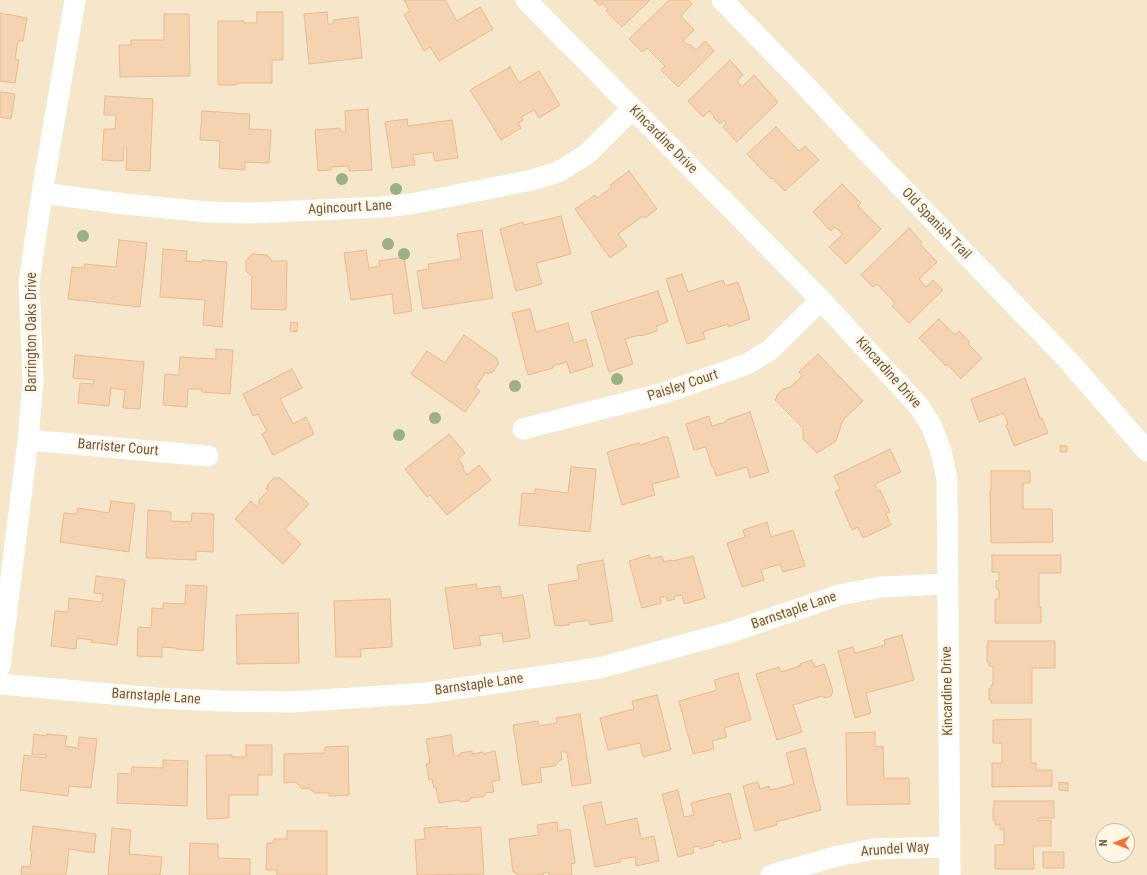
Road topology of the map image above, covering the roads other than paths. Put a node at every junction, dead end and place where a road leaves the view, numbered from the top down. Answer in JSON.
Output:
{"nodes":[{"id":1,"x":75,"y":0,"type":"edge"},
{"id":2,"x":526,"y":0,"type":"edge"},
{"id":3,"x":722,"y":0,"type":"edge"},
{"id":4,"x":632,"y":109,"type":"junction"},
{"id":5,"x":42,"y":193,"type":"junction"},
{"id":6,"x":821,"y":300,"type":"junction"},
{"id":7,"x":523,"y":429,"type":"dead end"},
{"id":8,"x":28,"y":440,"type":"junction"},
{"id":9,"x":1147,"y":451,"type":"edge"},
{"id":10,"x":208,"y":456,"type":"dead end"},
{"id":11,"x":947,"y":584,"type":"junction"},
{"id":12,"x":0,"y":666,"type":"edge"},
{"id":13,"x":0,"y":684,"type":"edge"},
{"id":14,"x":950,"y":847,"type":"junction"},
{"id":15,"x":771,"y":875,"type":"edge"},
{"id":16,"x":950,"y":875,"type":"edge"}],
"edges":[{"from":1,"to":5,"type":"street","name":"Barrington Oaks Drive"},
{"from":2,"to":4,"type":"street","name":"Kincardine Drive"},
{"from":3,"to":9,"type":"street","name":"Old Spanish Trail"},
{"from":4,"to":5,"type":"street","name":"Agincourt Lane"},
{"from":4,"to":6,"type":"street","name":"Kincardine Drive"},
{"from":5,"to":8,"type":"street","name":"Barrington Oaks Drive"},
{"from":6,"to":7,"type":"street","name":"Paisley Court"},
{"from":6,"to":11,"type":"street","name":"Kincardine Drive"},
{"from":8,"to":10,"type":"street","name":"Barrister Court"},
{"from":8,"to":12,"type":"street","name":"Barrington Oaks Drive"},
{"from":11,"to":13,"type":"street","name":"Barnstaple Lane"},
{"from":11,"to":14,"type":"street","name":"Kincardine Drive"},
{"from":14,"to":15,"type":"street","name":"Arundel Way"},
{"from":14,"to":16,"type":"street","name":"Kincardine Drive"}]}
